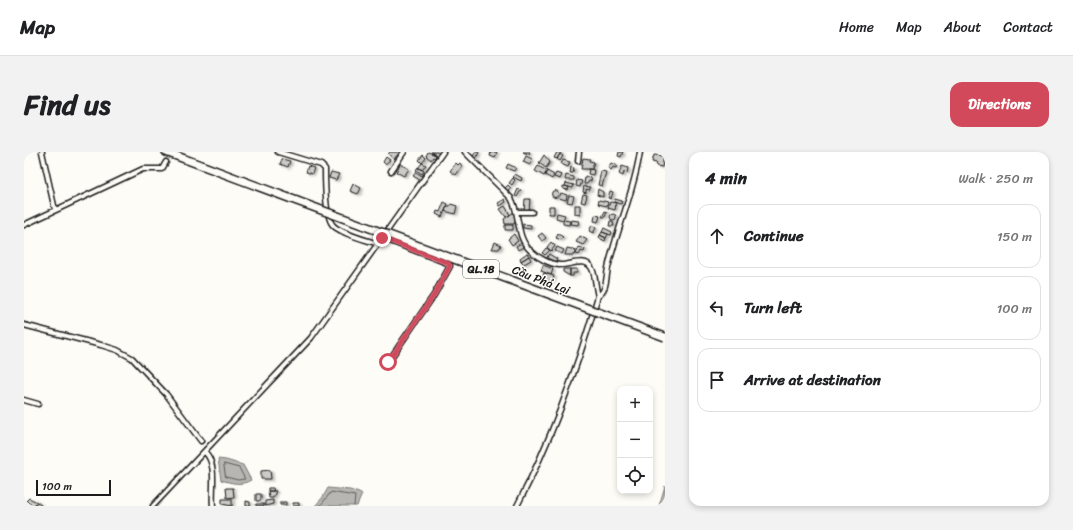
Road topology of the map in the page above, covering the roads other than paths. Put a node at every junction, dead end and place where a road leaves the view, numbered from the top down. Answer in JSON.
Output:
{"nodes":[{"id":1,"x":42,"y":152,"type":"edge"},
{"id":2,"x":166,"y":152,"type":"edge"},
{"id":3,"x":278,"y":152,"type":"edge"},
{"id":4,"x":404,"y":152,"type":"edge"},
{"id":5,"x":443,"y":152,"type":"edge"},
{"id":6,"x":465,"y":152,"type":"edge"},
{"id":7,"x":579,"y":152,"type":"edge"},
{"id":8,"x":640,"y":152,"type":"edge"},
{"id":9,"x":578,"y":161,"type":"dead end"},
{"id":10,"x":166,"y":162,"type":"dead end"},
{"id":11,"x":391,"y":170,"type":"dead end"},
{"id":12,"x":55,"y":210,"type":"junction"},
{"id":13,"x":516,"y":212,"type":"junction"},
{"id":14,"x":532,"y":212,"type":"dead end"},
{"id":15,"x":24,"y":225,"type":"edge"},
{"id":16,"x":382,"y":238,"type":"junction"},
{"id":17,"x":378,"y":244,"type":"junction"},
{"id":18,"x":598,"y":296,"type":"junction"},
{"id":19,"x":24,"y":325,"type":"edge"},
{"id":20,"x":665,"y":337,"type":"edge"},
{"id":21,"x":388,"y":362,"type":"dead end"},
{"id":22,"x":24,"y":400,"type":"edge"},
{"id":23,"x":38,"y":404,"type":"dead end"},
{"id":24,"x":201,"y":441,"type":"dead end"},
{"id":25,"x":205,"y":452,"type":"junction"},
{"id":26,"x":153,"y":506,"type":"edge"},
{"id":27,"x":214,"y":506,"type":"edge"},
{"id":28,"x":517,"y":506,"type":"edge"}],
"edges":[{"from":1,"to":12,"type":"street"},
{"from":2,"to":20,"type":"highway","name":"Cầu Phả Lại","number":"QL.18","bridge":true},
{"from":3,"to":17,"type":"street"},
{"from":4,"to":11,"type":"street"},
{"from":5,"to":16,"type":"street"},
{"from":6,"to":13,"type":"street"},
{"from":7,"to":9,"type":"street"},
{"from":8,"to":18,"type":"street"},
{"from":10,"to":12,"type":"street"},
{"from":12,"to":15,"type":"street"},
{"from":13,"to":14,"type":"street"},
{"from":13,"to":18,"type":"street"},
{"from":16,"to":17,"type":"street"},
{"from":16,"to":21,"type":"street"},
{"from":17,"to":25,"type":"street"},
{"from":18,"to":28,"type":"street"},
{"from":19,"to":24,"type":"street"},
{"from":22,"to":23,"type":"street"},
{"from":25,"to":26,"type":"street"},
{"from":25,"to":27,"type":"street"}]}
